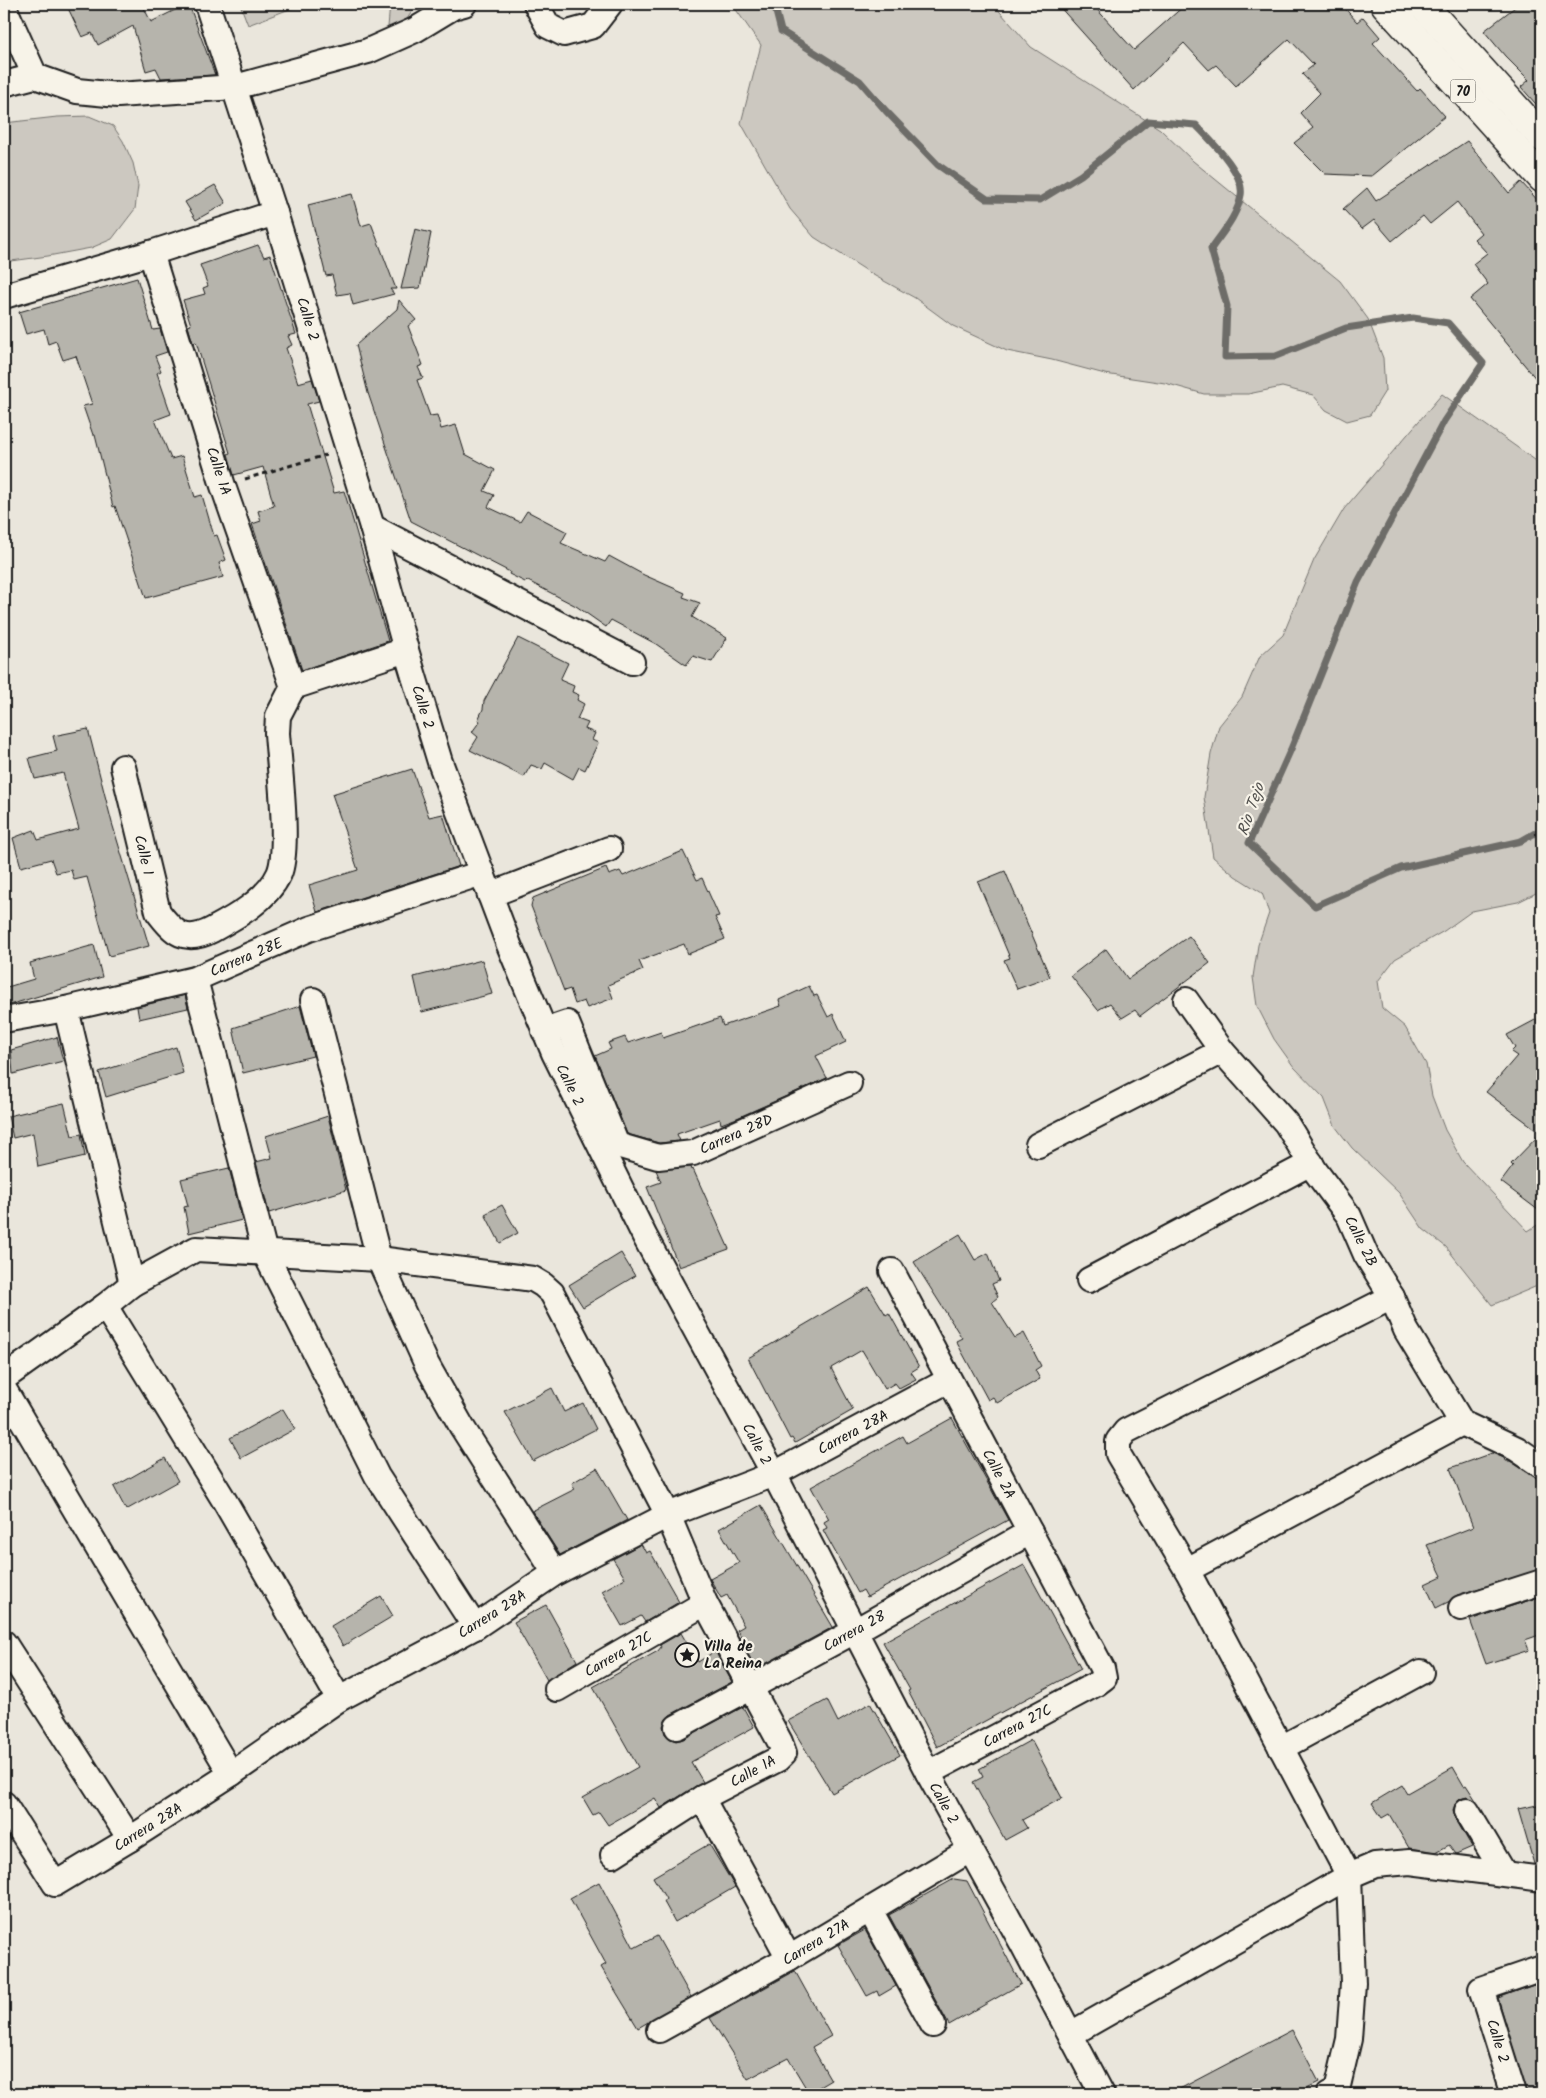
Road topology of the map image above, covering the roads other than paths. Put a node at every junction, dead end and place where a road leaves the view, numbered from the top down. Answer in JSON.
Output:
{"nodes":[{"id":1,"x":207,"y":4,"type":"edge"},
{"id":2,"x":464,"y":4,"type":"edge"},
{"id":3,"x":536,"y":4,"type":"edge"},
{"id":4,"x":610,"y":4,"type":"edge"},
{"id":5,"x":1385,"y":4,"type":"edge"},
{"id":6,"x":1422,"y":4,"type":"edge"},
{"id":7,"x":4,"y":7,"type":"edge"},
{"id":8,"x":35,"y":76,"type":"junction"},
{"id":9,"x":4,"y":84,"type":"edge"},
{"id":10,"x":235,"y":87,"type":"junction"},
{"id":11,"x":1542,"y":137,"type":"edge"},
{"id":12,"x":1542,"y":178,"type":"edge"},
{"id":13,"x":275,"y":213,"type":"junction"},
{"id":14,"x":151,"y":254,"type":"junction"},
{"id":15,"x":4,"y":296,"type":"edge"},
{"id":16,"x":372,"y":528,"type":"junction"},
{"id":17,"x":406,"y":650,"type":"junction"},
{"id":18,"x":632,"y":662,"type":"dead end"},
{"id":19,"x":293,"y":687,"type":"junction"},
{"id":20,"x":123,"y":767,"type":"dead end"},
{"id":21,"x":609,"y":849,"type":"dead end"},
{"id":22,"x":482,"y":872,"type":"junction"},
{"id":23,"x":490,"y":895,"type":"junction"},
{"id":24,"x":195,"y":979,"type":"junction"},
{"id":25,"x":313,"y":1000,"type":"dead end"},
{"id":26,"x":1186,"y":1000,"type":"dead end"},
{"id":27,"x":66,"y":1009,"type":"junction"},
{"id":28,"x":4,"y":1020,"type":"edge"},
{"id":29,"x":544,"y":1031,"type":"junction"},
{"id":30,"x":576,"y":1047,"type":"junction"},
{"id":31,"x":1222,"y":1051,"type":"junction"},
{"id":32,"x":554,"y":1053,"type":"junction"},
{"id":33,"x":849,"y":1083,"type":"dead end"},
{"id":34,"x":1038,"y":1145,"type":"dead end"},
{"id":35,"x":1311,"y":1163,"type":"junction"},
{"id":36,"x":265,"y":1253,"type":"junction"},
{"id":37,"x":379,"y":1259,"type":"junction"},
{"id":38,"x":892,"y":1272,"type":"dead end"},
{"id":39,"x":1089,"y":1280,"type":"dead end"},
{"id":40,"x":132,"y":1284,"type":"junction"},
{"id":41,"x":1392,"y":1297,"type":"junction"},
{"id":42,"x":105,"y":1306,"type":"junction"},
{"id":43,"x":4,"y":1378,"type":"edge"},
{"id":44,"x":949,"y":1380,"type":"junction"},
{"id":45,"x":4,"y":1389,"type":"edge"},
{"id":46,"x":1462,"y":1423,"type":"junction"},
{"id":47,"x":1542,"y":1466,"type":"edge"},
{"id":48,"x":774,"y":1474,"type":"junction"},
{"id":49,"x":668,"y":1515,"type":"junction"},
{"id":50,"x":1030,"y":1532,"type":"junction"},
{"id":51,"x":1186,"y":1570,"type":"junction"},
{"id":52,"x":555,"y":1573,"type":"junction"},
{"id":53,"x":1542,"y":1582,"type":"edge"},
{"id":54,"x":705,"y":1603,"type":"junction"},
{"id":55,"x":1461,"y":1608,"type":"dead end"},
{"id":56,"x":475,"y":1627,"type":"junction"},
{"id":57,"x":855,"y":1631,"type":"junction"},
{"id":58,"x":4,"y":1643,"type":"edge"},
{"id":59,"x":1421,"y":1672,"type":"dead end"},
{"id":60,"x":1104,"y":1678,"type":"joint"},
{"id":61,"x":751,"y":1686,"type":"junction"},
{"id":62,"x":557,"y":1689,"type":"dead end"},
{"id":63,"x":339,"y":1699,"type":"junction"},
{"id":64,"x":677,"y":1727,"type":"dead end"},
{"id":65,"x":1281,"y":1748,"type":"junction"},
{"id":66,"x":928,"y":1773,"type":"junction"},
{"id":67,"x":230,"y":1774,"type":"junction"},
{"id":68,"x":702,"y":1798,"type":"junction"},
{"id":69,"x":4,"y":1804,"type":"edge"},
{"id":70,"x":1467,"y":1810,"type":"dead end"},
{"id":71,"x":130,"y":1839,"type":"junction"},
{"id":72,"x":970,"y":1850,"type":"junction"},
{"id":73,"x":612,"y":1855,"type":"dead end"},
{"id":74,"x":1504,"y":1873,"type":"junction"},
{"id":75,"x":1348,"y":1876,"type":"junction"},
{"id":76,"x":1542,"y":1879,"type":"edge"},
{"id":77,"x":870,"y":1910,"type":"junction"},
{"id":78,"x":790,"y":1958,"type":"junction"},
{"id":79,"x":1542,"y":1968,"type":"edge"},
{"id":80,"x":933,"y":2025,"type":"dead end"},
{"id":81,"x":659,"y":2030,"type":"dead end"},
{"id":82,"x":1071,"y":2034,"type":"junction"},
{"id":83,"x":1333,"y":2092,"type":"edge"},
{"id":84,"x":1102,"y":2094,"type":"edge"},
{"id":85,"x":1514,"y":2094,"type":"edge"}],
"edges":[{"from":1,"to":10,"type":"street","name":"Calle 2"},
{"from":2,"to":10,"type":"street"},
{"from":3,"to":4,"type":"street"},
{"from":5,"to":12,"type":"main road","number":"70"},
{"from":6,"to":11,"type":"main road","number":"70"},
{"from":7,"to":8,"type":"street"},
{"from":8,"to":9,"type":"street"},
{"from":8,"to":10,"type":"street"},
{"from":10,"to":13,"type":"street","name":"Calle 2"},
{"from":13,"to":14,"type":"street"},
{"from":13,"to":16,"type":"street","name":"Calle 2"},
{"from":14,"to":15,"type":"street"},
{"from":14,"to":19,"type":"street","name":"Calle 1A"},
{"from":16,"to":17,"type":"street","name":"Calle 2"},
{"from":16,"to":18,"type":"street"},
{"from":17,"to":19,"type":"street"},
{"from":17,"to":22,"type":"street","name":"Calle 2"},
{"from":19,"to":20,"type":"street","name":"Calle 1"},
{"from":21,"to":23,"type":"street"},
{"from":22,"to":23,"type":"street","name":"Calle 2"},
{"from":22,"to":24,"type":"street","name":"Carrera 28E"},
{"from":23,"to":29,"type":"street","name":"Calle 2"},
{"from":24,"to":27,"type":"street","name":"Carrera 28E"},
{"from":24,"to":36,"type":"street"},
{"from":25,"to":37,"type":"street"},
{"from":26,"to":31,"type":"street","name":"Calle 2B"},
{"from":27,"to":28,"type":"street","name":"Carrera 28E"},
{"from":27,"to":40,"type":"street"},
{"from":29,"to":30,"type":"street"},
{"from":29,"to":32,"type":"street","name":"Calle 2"},
{"from":30,"to":32,"type":"street"},
{"from":30,"to":33,"type":"street","name":"Carrera 28D"},
{"from":31,"to":34,"type":"street"},
{"from":31,"to":35,"type":"street","name":"Calle 2B"},
{"from":32,"to":48,"type":"street","name":"Calle 2"},
{"from":35,"to":39,"type":"street"},
{"from":35,"to":41,"type":"street","name":"Calle 2B"},
{"from":36,"to":37,"type":"street","name":"Calle 1A"},
{"from":36,"to":40,"type":"street","name":"Calle 1A"},
{"from":36,"to":56,"type":"street"},
{"from":37,"to":49,"type":"street","name":"Calle 1A"},
{"from":37,"to":52,"type":"street"},
{"from":38,"to":44,"type":"street","name":"Calle 2A"},
{"from":40,"to":42,"type":"street","name":"Calle 1A"},
{"from":41,"to":46,"type":"street","name":"Calle 2B"},
{"from":41,"to":51,"type":"street"},
{"from":42,"to":43,"type":"street","name":"Calle 1A"},
{"from":42,"to":63,"type":"street"},
{"from":44,"to":48,"type":"street","name":"Carrera 28A"},
{"from":44,"to":50,"type":"street","name":"Calle 2A"},
{"from":45,"to":67,"type":"street"},
{"from":46,"to":47,"type":"street"},
{"from":46,"to":51,"type":"street"},
{"from":48,"to":49,"type":"street","name":"Carrera 28A"},
{"from":48,"to":57,"type":"street","name":"Calle 2"},
{"from":49,"to":52,"type":"street","name":"Carrera 28A"},
{"from":49,"to":54,"type":"street","name":"Calle 1A"},
{"from":50,"to":57,"type":"street","name":"Carrera 28"},
{"from":50,"to":60,"type":"street","name":"Calle 2A"},
{"from":51,"to":65,"type":"street"},
{"from":52,"to":56,"type":"street","name":"Carrera 28A"},
{"from":53,"to":55,"type":"street"},
{"from":54,"to":61,"type":"street","name":"Calle 1A"},
{"from":54,"to":62,"type":"street","name":"Carrera 27C"},
{"from":56,"to":63,"type":"street","name":"Carrera 28A"},
{"from":57,"to":61,"type":"street","name":"Carrera 28"},
{"from":57,"to":66,"type":"street","name":"Calle 2"},
{"from":58,"to":71,"type":"street"},
{"from":59,"to":65,"type":"street"},
{"from":60,"to":66,"type":"street","name":"Carrera 27C"},
{"from":61,"to":64,"type":"street","name":"Carrera 28"},
{"from":61,"to":68,"type":"street","name":"Calle 1A"},
{"from":63,"to":67,"type":"street","name":"Carrera 28A"},
{"from":65,"to":75,"type":"street"},
{"from":66,"to":72,"type":"street","name":"Calle 2"},
{"from":67,"to":71,"type":"street","name":"Carrera 28A"},
{"from":68,"to":73,"type":"street"},
{"from":68,"to":78,"type":"street"},
{"from":69,"to":71,"type":"street","name":"Carrera 28A"},
{"from":70,"to":74,"type":"street"},
{"from":72,"to":77,"type":"street","name":"Carrera 27A"},
{"from":72,"to":82,"type":"street","name":"Calle 2"},
{"from":74,"to":75,"type":"street"},
{"from":74,"to":76,"type":"street"},
{"from":75,"to":82,"type":"street"},
{"from":75,"to":83,"type":"street"},
{"from":77,"to":78,"type":"street","name":"Carrera 27A"},
{"from":77,"to":80,"type":"street"},
{"from":78,"to":81,"type":"street","name":"Carrera 27A"},
{"from":79,"to":85,"type":"street","name":"Calle 2"},
{"from":82,"to":84,"type":"street","name":"Calle 2"}]}
